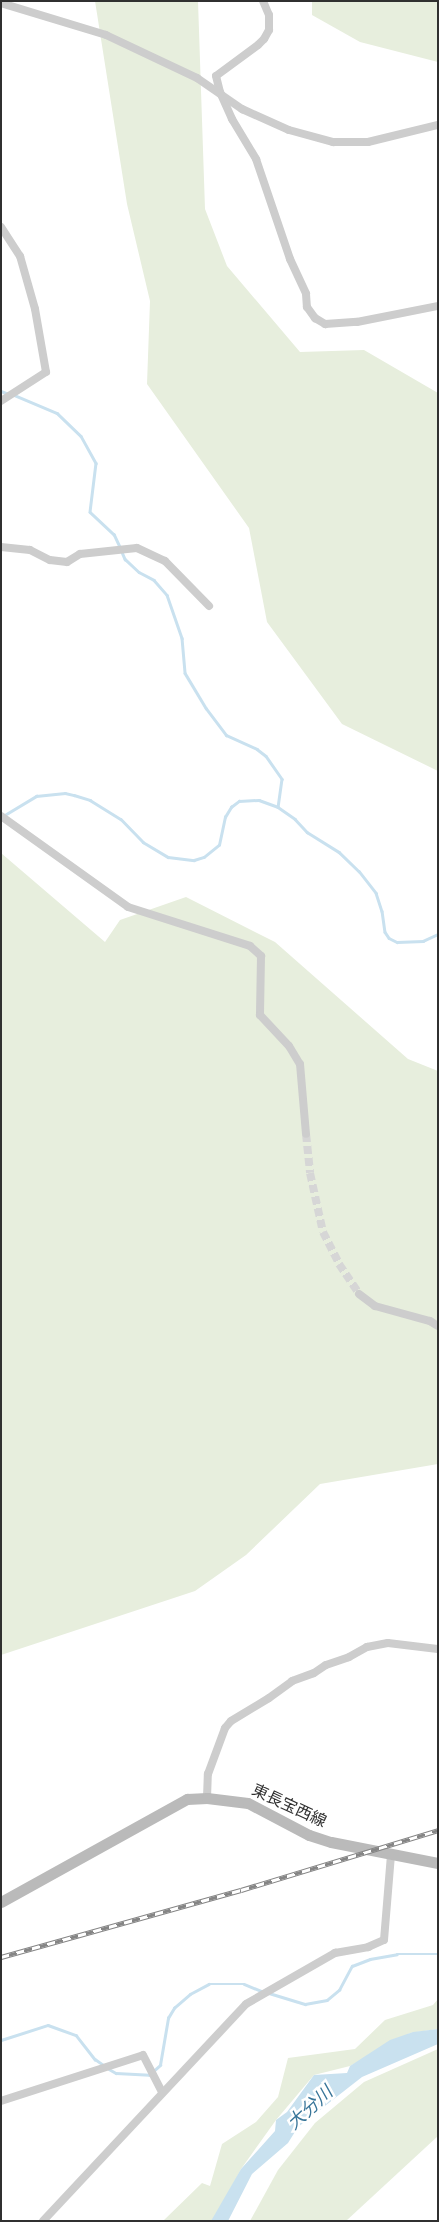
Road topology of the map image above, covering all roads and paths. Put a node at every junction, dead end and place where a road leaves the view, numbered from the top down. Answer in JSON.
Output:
{"nodes":[{"id":1,"x":263,"y":1,"type":"edge"},
{"id":2,"x":1,"y":3,"type":"edge"},
{"id":3,"x":220,"y":92,"type":"junction"},
{"id":4,"x":438,"y":125,"type":"edge"},
{"id":5,"x":1,"y":227,"type":"edge"},
{"id":6,"x":438,"y":306,"type":"edge"},
{"id":7,"x":1,"y":401,"type":"edge"},
{"id":8,"x":1,"y":547,"type":"edge"},
{"id":9,"x":209,"y":606,"type":"dead end"},
{"id":10,"x":1,"y":816,"type":"edge"},
{"id":11,"x":306,"y":1134,"type":"tunnel mouth"},
{"id":12,"x":359,"y":1294,"type":"tunnel mouth"},
{"id":13,"x":438,"y":1326,"type":"edge"},
{"id":14,"x":438,"y":1649,"type":"edge"},
{"id":15,"x":207,"y":1798,"type":"junction"},
{"id":16,"x":390,"y":1854,"type":"junction"},
{"id":17,"x":438,"y":1862,"type":"edge"},
{"id":18,"x":1,"y":1902,"type":"edge"},
{"id":19,"x":162,"y":2092,"type":"junction"},
{"id":20,"x":1,"y":2101,"type":"edge"},
{"id":21,"x":43,"y":2221,"type":"edge"}],
"edges":[{"from":1,"to":3,"type":"street"},
{"from":2,"to":3,"type":"street"},
{"from":3,"to":4,"type":"street"},
{"from":3,"to":6,"type":"street"},
{"from":5,"to":7,"type":"street"},
{"from":8,"to":9,"type":"street"},
{"from":10,"to":11,"type":"street"},
{"from":12,"to":13,"type":"street"},
{"from":14,"to":15,"type":"street"},
{"from":15,"to":16,"type":"main road","name":"東長宝西線"},
{"from":15,"to":18,"type":"main road","name":"東長宝西線"},
{"from":16,"to":17,"type":"main road","name":"東長宝西線"},
{"from":16,"to":19,"type":"street"},
{"from":19,"to":20,"type":"street"},
{"from":19,"to":21,"type":"street"}]}
